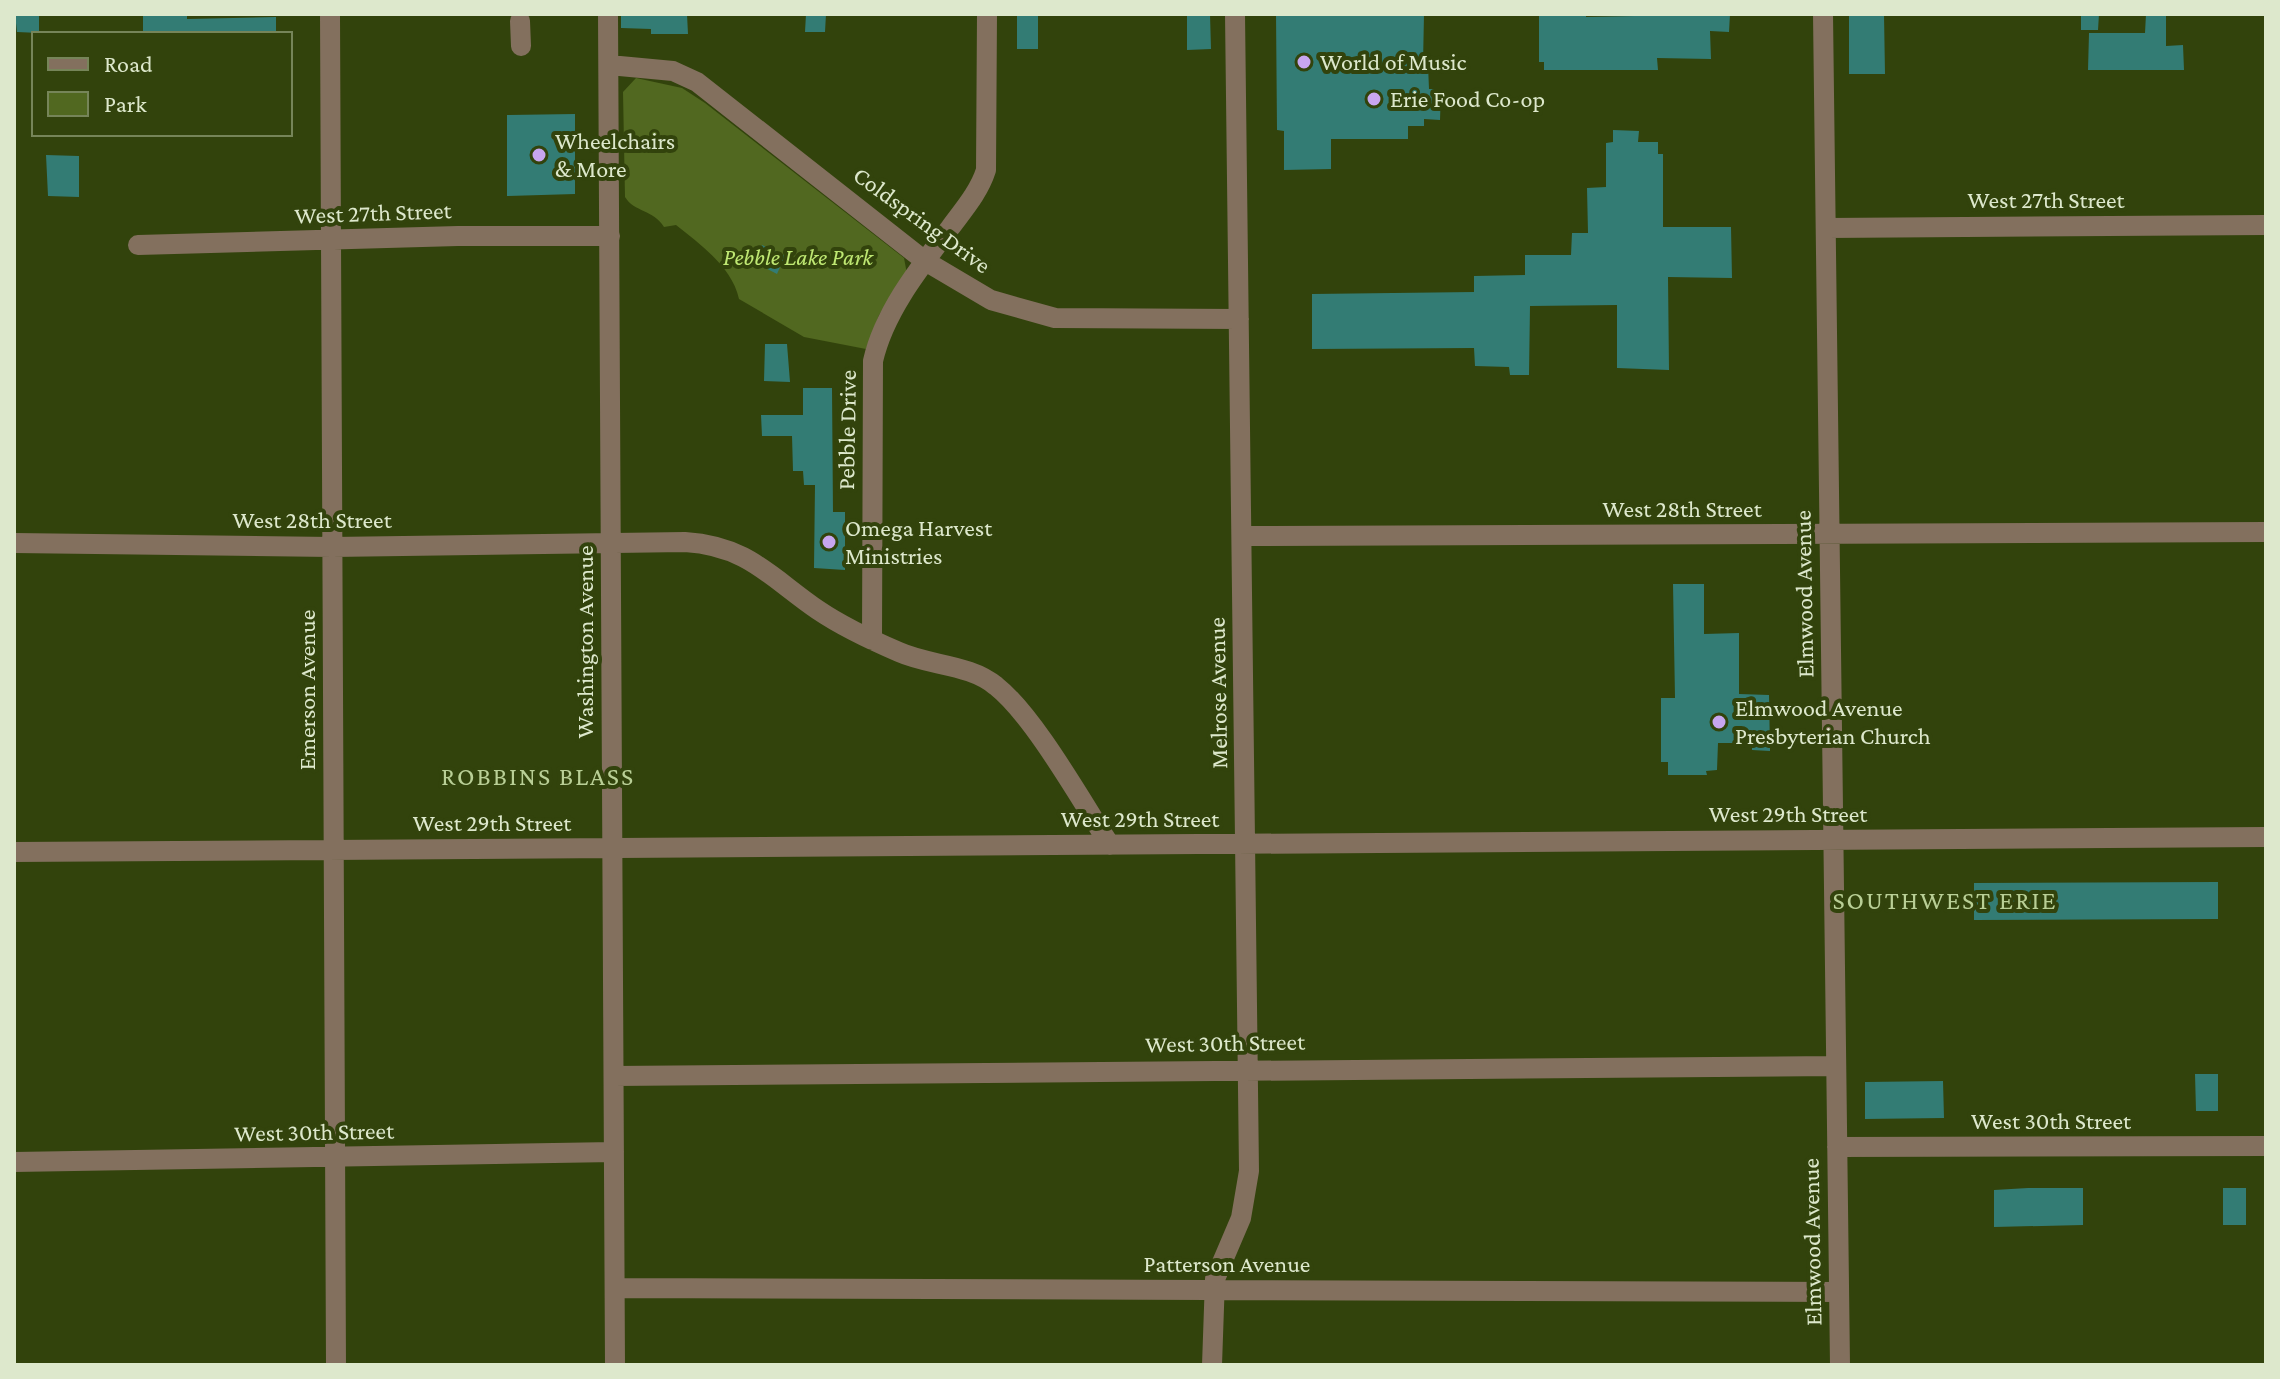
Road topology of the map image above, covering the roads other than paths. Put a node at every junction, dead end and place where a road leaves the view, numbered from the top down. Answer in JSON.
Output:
{"nodes":[{"id":1,"x":330,"y":14,"type":"edge"},
{"id":2,"x":608,"y":14,"type":"edge"},
{"id":3,"x":987,"y":14,"type":"edge"},
{"id":4,"x":1235,"y":14,"type":"edge"},
{"id":5,"x":1823,"y":14,"type":"edge"},
{"id":6,"x":520,"y":21,"type":"dead end"},
{"id":7,"x":521,"y":46,"type":"dead end"},
{"id":8,"x":609,"y":65,"type":"junction"},
{"id":9,"x":2266,"y":225,"type":"edge"},
{"id":10,"x":1827,"y":228,"type":"junction"},
{"id":11,"x":610,"y":236,"type":"junction"},
{"id":12,"x":331,"y":242,"type":"junction"},
{"id":13,"x":138,"y":245,"type":"dead end"},
{"id":14,"x":925,"y":261,"type":"junction"},
{"id":15,"x":1239,"y":319,"type":"junction"},
{"id":16,"x":2266,"y":532,"type":"edge"},
{"id":17,"x":1830,"y":534,"type":"junction"},
{"id":18,"x":1242,"y":536,"type":"junction"},
{"id":19,"x":14,"y":543,"type":"edge"},
{"id":20,"x":610,"y":544,"type":"junction"},
{"id":21,"x":332,"y":547,"type":"junction"},
{"id":22,"x":872,"y":640,"type":"junction"},
{"id":23,"x":2266,"y":837,"type":"edge"},
{"id":24,"x":1833,"y":840,"type":"junction"},
{"id":25,"x":1245,"y":844,"type":"junction"},
{"id":26,"x":1110,"y":845,"type":"junction"},
{"id":27,"x":613,"y":848,"type":"junction"},
{"id":28,"x":334,"y":850,"type":"junction"},
{"id":29,"x":14,"y":852,"type":"edge"},
{"id":30,"x":1836,"y":1066,"type":"junction"},
{"id":31,"x":1248,"y":1069,"type":"junction"},
{"id":32,"x":614,"y":1076,"type":"junction"},
{"id":33,"x":2266,"y":1146,"type":"edge"},
{"id":34,"x":1837,"y":1147,"type":"junction"},
{"id":35,"x":614,"y":1152,"type":"junction"},
{"id":36,"x":335,"y":1158,"type":"junction"},
{"id":37,"x":14,"y":1162,"type":"edge"},
{"id":38,"x":615,"y":1288,"type":"junction"},
{"id":39,"x":1213,"y":1290,"type":"junction"},
{"id":40,"x":1839,"y":1292,"type":"junction"},
{"id":41,"x":336,"y":1365,"type":"edge"},
{"id":42,"x":615,"y":1365,"type":"edge"},
{"id":43,"x":1212,"y":1365,"type":"edge"},
{"id":44,"x":1840,"y":1365,"type":"edge"}],
"edges":[{"from":1,"to":12,"type":"street","name":"Emerson Avenue"},
{"from":2,"to":8,"type":"street","name":"Washington Avenue"},
{"from":3,"to":14,"type":"street","name":"Pebble Drive"},
{"from":4,"to":15,"type":"street","name":"Melrose Avenue"},
{"from":5,"to":10,"type":"street","name":"Elmwood Avenue"},
{"from":6,"to":7,"type":"street"},
{"from":8,"to":11,"type":"street","name":"Washington Avenue"},
{"from":8,"to":14,"type":"street","name":"Coldspring Drive"},
{"from":9,"to":10,"type":"street","name":"West 27th Street"},
{"from":10,"to":17,"type":"street","name":"Elmwood Avenue"},
{"from":11,"to":12,"type":"street","name":"West 27th Street"},
{"from":11,"to":20,"type":"street","name":"Washington Avenue"},
{"from":12,"to":13,"type":"street","name":"West 27th Street"},
{"from":12,"to":21,"type":"street","name":"Emerson Avenue"},
{"from":14,"to":15,"type":"street","name":"Coldspring Drive"},
{"from":14,"to":22,"type":"street","name":"Pebble Drive"},
{"from":15,"to":18,"type":"street","name":"Melrose Avenue"},
{"from":16,"to":17,"type":"street","name":"West 28th Street"},
{"from":17,"to":18,"type":"street","name":"West 28th Street"},
{"from":17,"to":24,"type":"street","name":"Elmwood Avenue"},
{"from":18,"to":25,"type":"street","name":"Melrose Avenue"},
{"from":19,"to":21,"type":"street","name":"West 28th Street"},
{"from":20,"to":21,"type":"street","name":"West 28th Street"},
{"from":20,"to":22,"type":"street","name":"West 28th Street"},
{"from":20,"to":27,"type":"street","name":"Washington Avenue"},
{"from":21,"to":28,"type":"street","name":"Emerson Avenue"},
{"from":22,"to":26,"type":"street","name":"West 28th Street"},
{"from":23,"to":24,"type":"street","name":"West 29th Street"},
{"from":24,"to":25,"type":"street","name":"West 29th Street"},
{"from":24,"to":30,"type":"street","name":"Elmwood Avenue"},
{"from":25,"to":26,"type":"street","name":"West 29th Street"},
{"from":25,"to":31,"type":"street","name":"Melrose Avenue"},
{"from":26,"to":27,"type":"street","name":"West 29th Street"},
{"from":27,"to":28,"type":"street","name":"West 29th Street"},
{"from":27,"to":32,"type":"street","name":"Washington Avenue"},
{"from":28,"to":29,"type":"street","name":"West 29th Street"},
{"from":28,"to":36,"type":"street","name":"Emerson Avenue"},
{"from":30,"to":31,"type":"street","name":"West 30th Street"},
{"from":30,"to":34,"type":"street","name":"Elmwood Avenue"},
{"from":31,"to":32,"type":"street","name":"West 30th Street"},
{"from":31,"to":39,"type":"street","name":"Melrose Avenue"},
{"from":32,"to":35,"type":"street","name":"Washington Avenue"},
{"from":33,"to":34,"type":"street","name":"West 30th Street"},
{"from":34,"to":40,"type":"street","name":"Elmwood Avenue"},
{"from":35,"to":36,"type":"street","name":"West 30th Street"},
{"from":35,"to":38,"type":"street","name":"Washington Avenue"},
{"from":36,"to":37,"type":"street","name":"West 30th Street"},
{"from":36,"to":41,"type":"street","name":"Emerson Avenue"},
{"from":38,"to":39,"type":"street","name":"Patterson Avenue"},
{"from":38,"to":42,"type":"street","name":"Washington Avenue"},
{"from":39,"to":40,"type":"street","name":"Patterson Avenue"},
{"from":39,"to":43,"type":"street","name":"Melrose Avenue"},
{"from":40,"to":44,"type":"street","name":"Elmwood Avenue"}]}
